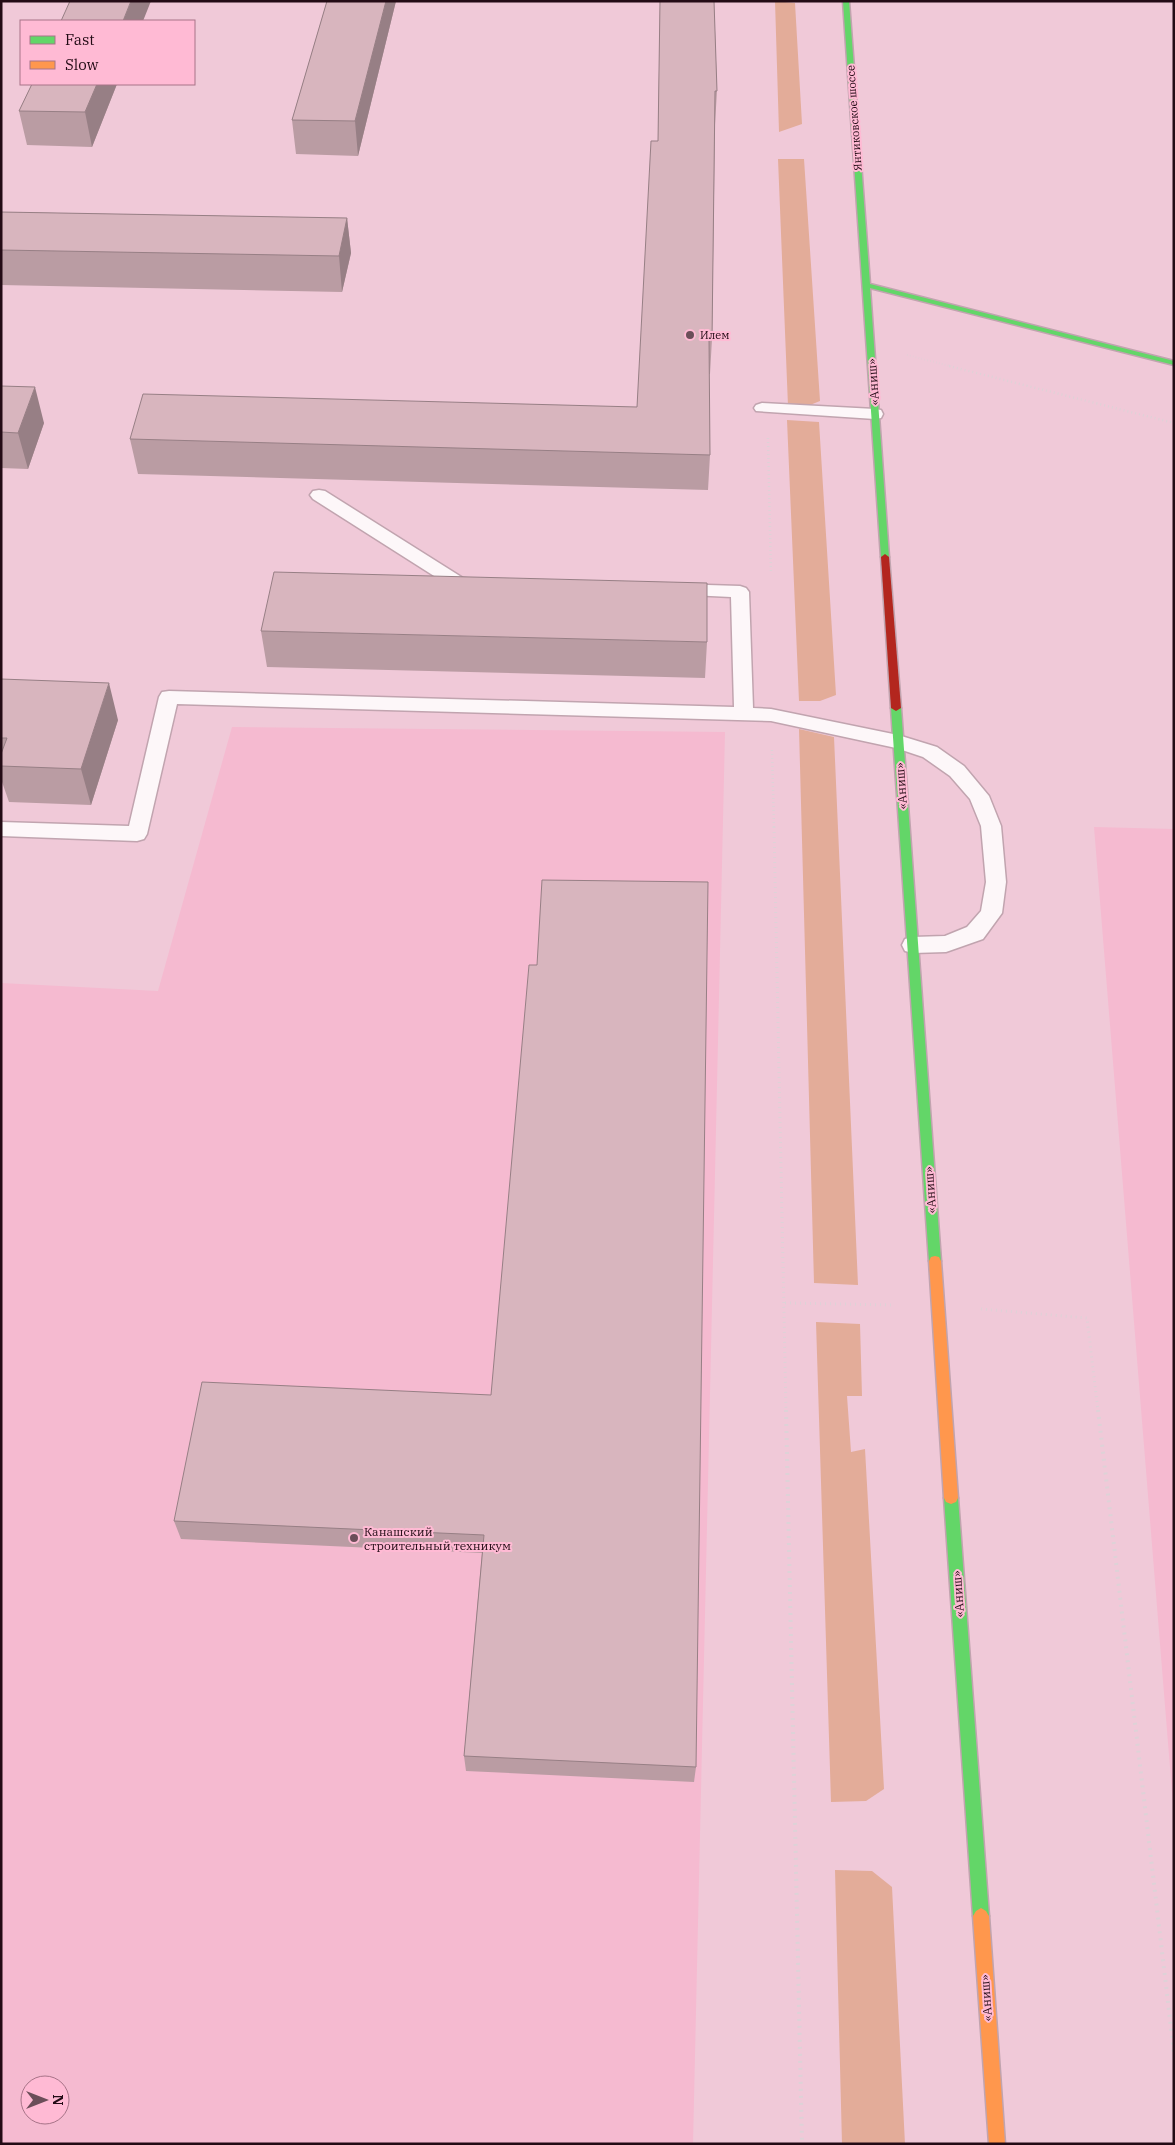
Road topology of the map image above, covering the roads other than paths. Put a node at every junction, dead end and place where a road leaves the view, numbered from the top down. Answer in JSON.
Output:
{"nodes":[{"id":1,"x":846,"y":1,"type":"edge"},
{"id":2,"x":863,"y":236,"type":"joint"},
{"id":3,"x":866,"y":285,"type":"junction"},
{"id":4,"x":1174,"y":363,"type":"edge"},
{"id":5,"x":762,"y":408,"type":"road end"},
{"id":6,"x":875,"y":414,"type":"junction"},
{"id":7,"x":319,"y":495,"type":"dead end"},
{"id":8,"x":488,"y":585,"type":"edge"},
{"id":9,"x":663,"y":590,"type":"edge"},
{"id":10,"x":744,"y":714,"type":"junction"},
{"id":11,"x":898,"y":742,"type":"junction"},
{"id":12,"x":1,"y":829,"type":"edge"},
{"id":13,"x":913,"y":945,"type":"junction"},
{"id":14,"x":996,"y":2144,"type":"edge"}],
"edges":[{"from":1,"to":2,"type":"main road","name":"Янтиковское шоссе"},
{"from":2,"to":3,"type":"main road","name":"«Аниш»"},
{"from":3,"to":4,"type":"main road"},
{"from":3,"to":6,"type":"main road","name":"«Аниш»"},
{"from":5,"to":6,"type":"lane"},
{"from":6,"to":11,"type":"main road","name":"«Аниш»"},
{"from":7,"to":8,"type":"lane"},
{"from":9,"to":10,"type":"lane"},
{"from":10,"to":11,"type":"lane"},
{"from":10,"to":12,"type":"lane"},
{"from":11,"to":13,"type":"main road","name":"«Аниш»"},
{"from":11,"to":13,"type":"lane"},
{"from":13,"to":14,"type":"main road","name":"«Аниш»"}]}
